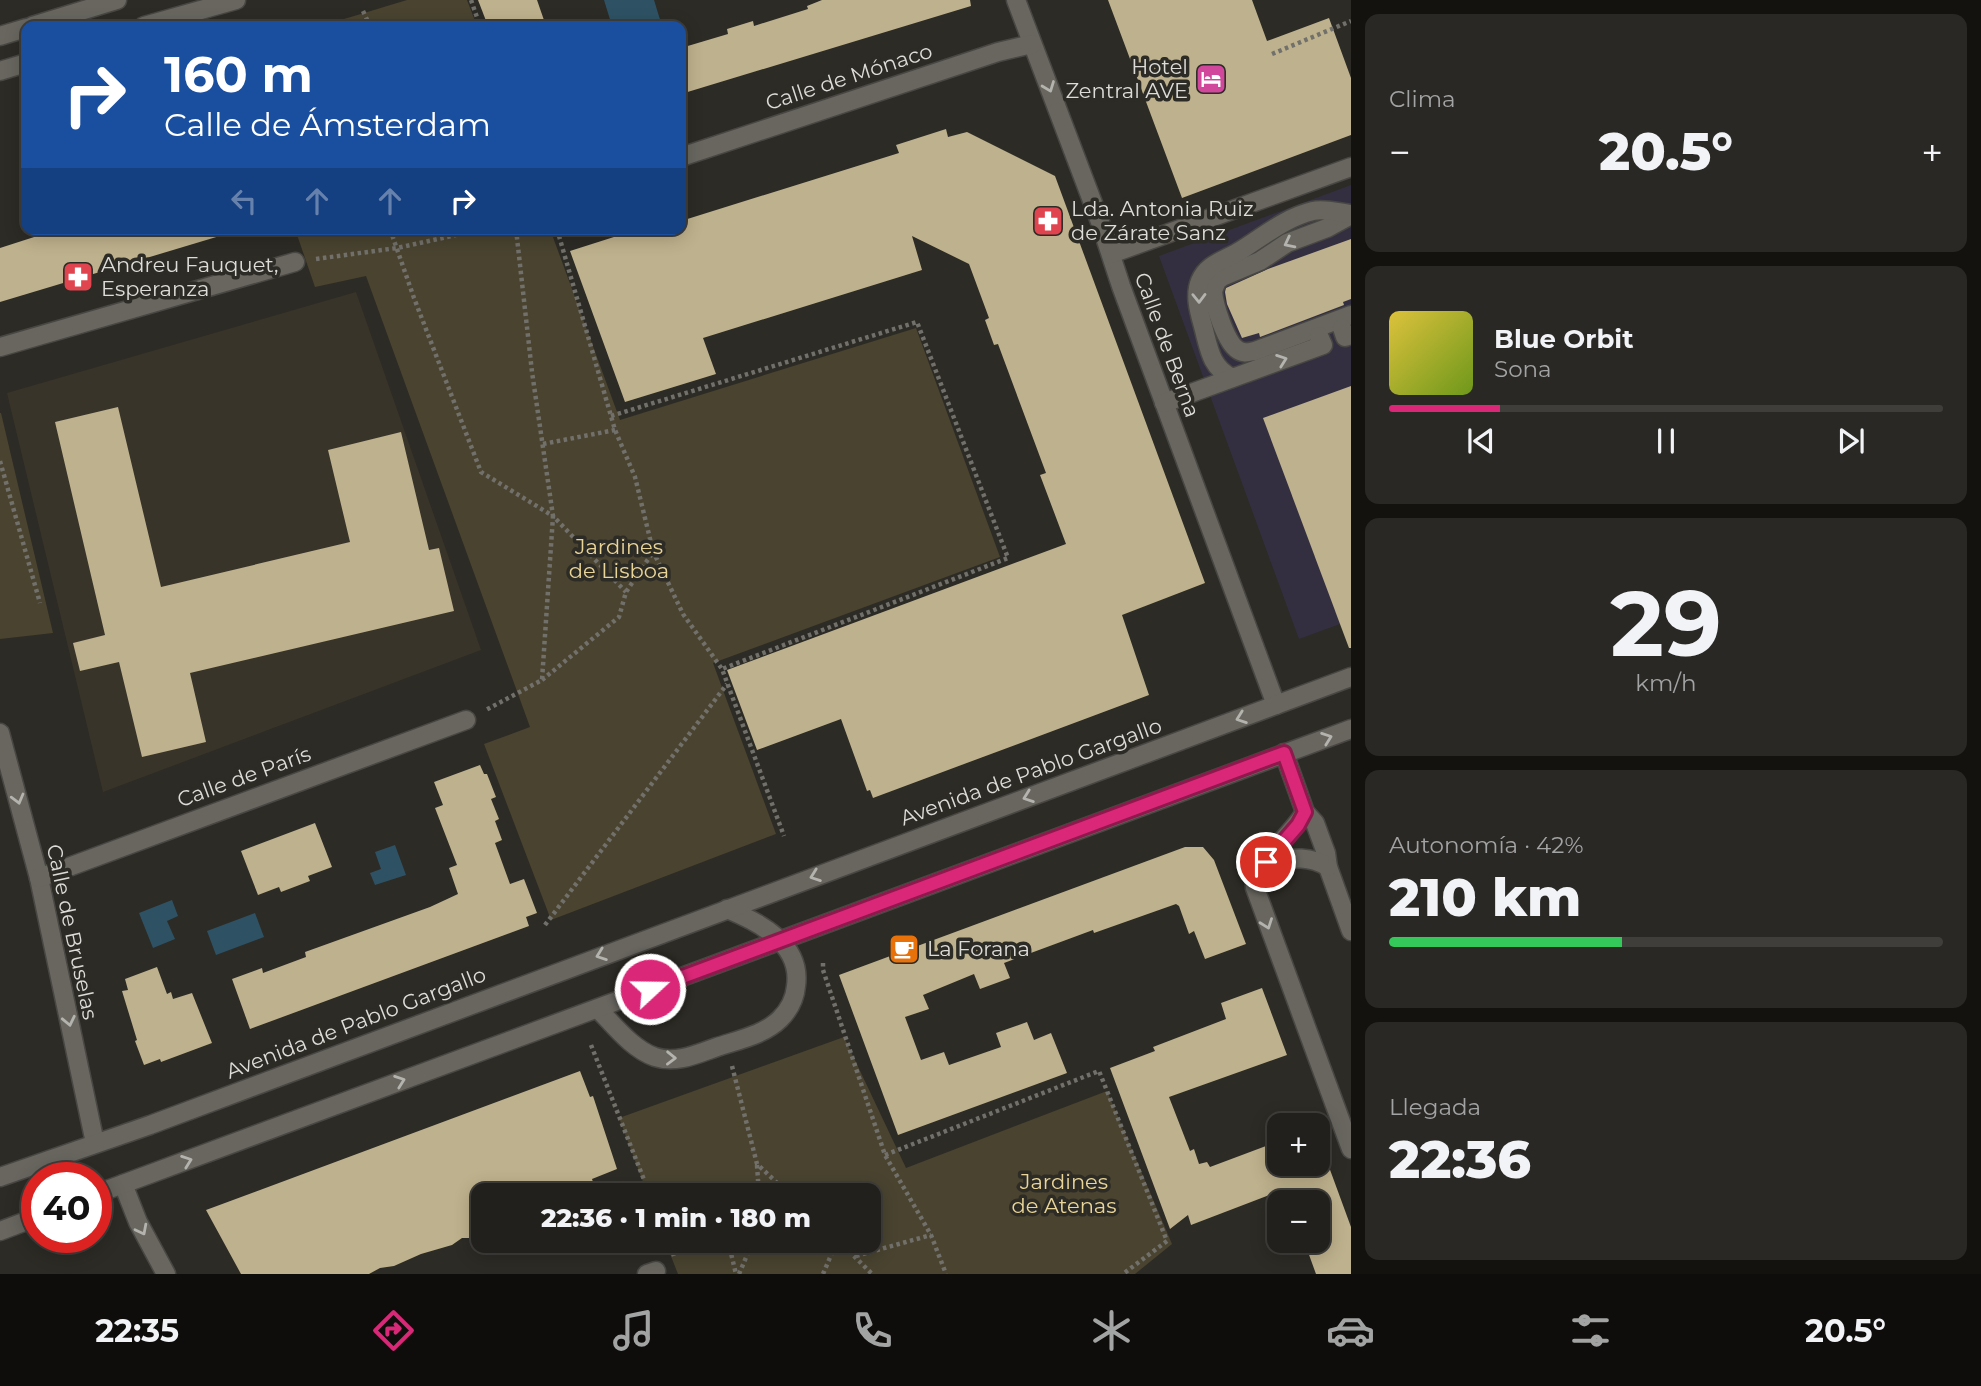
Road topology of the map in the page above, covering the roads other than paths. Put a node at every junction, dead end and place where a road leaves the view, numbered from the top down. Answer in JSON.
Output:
{"nodes":[{"id":1,"x":117,"y":0,"type":"edge"},
{"id":2,"x":236,"y":0,"type":"edge"},
{"id":3,"x":1016,"y":0,"type":"edge"},
{"id":4,"x":48,"y":21,"type":"edge"},
{"id":5,"x":162,"y":21,"type":"edge"},
{"id":6,"x":21,"y":30,"type":"edge"},
{"id":7,"x":0,"y":36,"type":"edge"},
{"id":8,"x":1032,"y":44,"type":"junction"},
{"id":9,"x":21,"y":65,"type":"edge"},
{"id":10,"x":0,"y":71,"type":"edge"},
{"id":11,"x":686,"y":155,"type":"edge"},
{"id":12,"x":1351,"y":167,"type":"edge"},
{"id":13,"x":1351,"y":214,"type":"edge"},
{"id":14,"x":1111,"y":254,"type":"junction"},
{"id":15,"x":295,"y":262,"type":"road end"},
{"id":16,"x":1348,"y":326,"type":"edge"},
{"id":17,"x":1319,"y":336,"type":"dead end"},
{"id":18,"x":0,"y":347,"type":"edge"},
{"id":19,"x":1232,"y":379,"type":"junction"},
{"id":20,"x":1164,"y":403,"type":"junction"},
{"id":21,"x":1351,"y":677,"type":"edge"},
{"id":22,"x":1276,"y":705,"type":"junction"},
{"id":23,"x":466,"y":720,"type":"road end"},
{"id":24,"x":1351,"y":729,"type":"edge"},
{"id":25,"x":0,"y":733,"type":"edge"},
{"id":26,"x":1284,"y":753,"type":"junction"},
{"id":27,"x":1305,"y":812,"type":"junction"},
{"id":28,"x":1266,"y":862,"type":"junction"},
{"id":29,"x":1328,"y":867,"type":"junction"},
{"id":30,"x":39,"y":878,"type":"junction"},
{"id":31,"x":727,"y":909,"type":"junction"},
{"id":32,"x":1351,"y":931,"type":"edge"},
{"id":33,"x":780,"y":940,"type":"junction"},
{"id":34,"x":597,"y":1009,"type":"junction"},
{"id":35,"x":95,"y":1143,"type":"junction"},
{"id":36,"x":1351,"y":1149,"type":"edge"},
{"id":37,"x":0,"y":1177,"type":"edge"},
{"id":38,"x":123,"y":1184,"type":"junction"},
{"id":39,"x":112,"y":1188,"type":"edge"},
{"id":40,"x":21,"y":1223,"type":"edge"},
{"id":41,"x":0,"y":1231,"type":"edge"},
{"id":42,"x":166,"y":1274,"type":"edge"}],
"edges":[{"from":1,"to":4,"type":"street"},
{"from":2,"to":5,"type":"street"},
{"from":3,"to":8,"type":"street","name":"Calle de Berna"},
{"from":6,"to":7,"type":"street"},
{"from":8,"to":11,"type":"street","name":"Calle de Mónaco"},
{"from":8,"to":14,"type":"street","name":"Calle de Berna","one_way":true},
{"from":9,"to":10,"type":"street"},
{"from":12,"to":14,"type":"street"},
{"from":13,"to":16,"type":"street","one_way":true},
{"from":13,"to":19,"type":"street","one_way":true},
{"from":14,"to":20,"type":"street","name":"Calle de Berna"},
{"from":15,"to":18,"type":"street"},
{"from":19,"to":17,"type":"street","one_way":true},
{"from":19,"to":20,"type":"street"},
{"from":20,"to":22,"type":"street","name":"Calle de Berna"},
{"from":21,"to":22,"type":"street","name":"Avenida de Pablo Gargallo"},
{"from":22,"to":31,"type":"street","name":"Avenida de Pablo Gargallo","one_way":true},
{"from":23,"to":30,"type":"street","name":"Calle de París"},
{"from":26,"to":24,"type":"street","one_way":true},
{"from":25,"to":30,"type":"street","name":"Calle de Bruselas","one_way":true},
{"from":26,"to":27,"type":"street"},
{"from":26,"to":33,"type":"street"},
{"from":27,"to":28,"type":"street"},
{"from":27,"to":29,"type":"street"},
{"from":28,"to":29,"type":"street"},
{"from":28,"to":36,"type":"street","one_way":true},
{"from":29,"to":32,"type":"street"},
{"from":30,"to":35,"type":"street","name":"Calle de Bruselas","one_way":true},
{"from":31,"to":33,"type":"street"},
{"from":31,"to":35,"type":"street","name":"Avenida de Pablo Gargallo","one_way":true},
{"from":33,"to":34,"type":"street"},
{"from":34,"to":33,"type":"street","one_way":true},
{"from":38,"to":34,"type":"street","one_way":true},
{"from":35,"to":37,"type":"street","name":"Avenida de Pablo Gargallo"},
{"from":38,"to":39,"type":"street"},
{"from":38,"to":42,"type":"street","one_way":true},
{"from":40,"to":41,"type":"street"}]}
